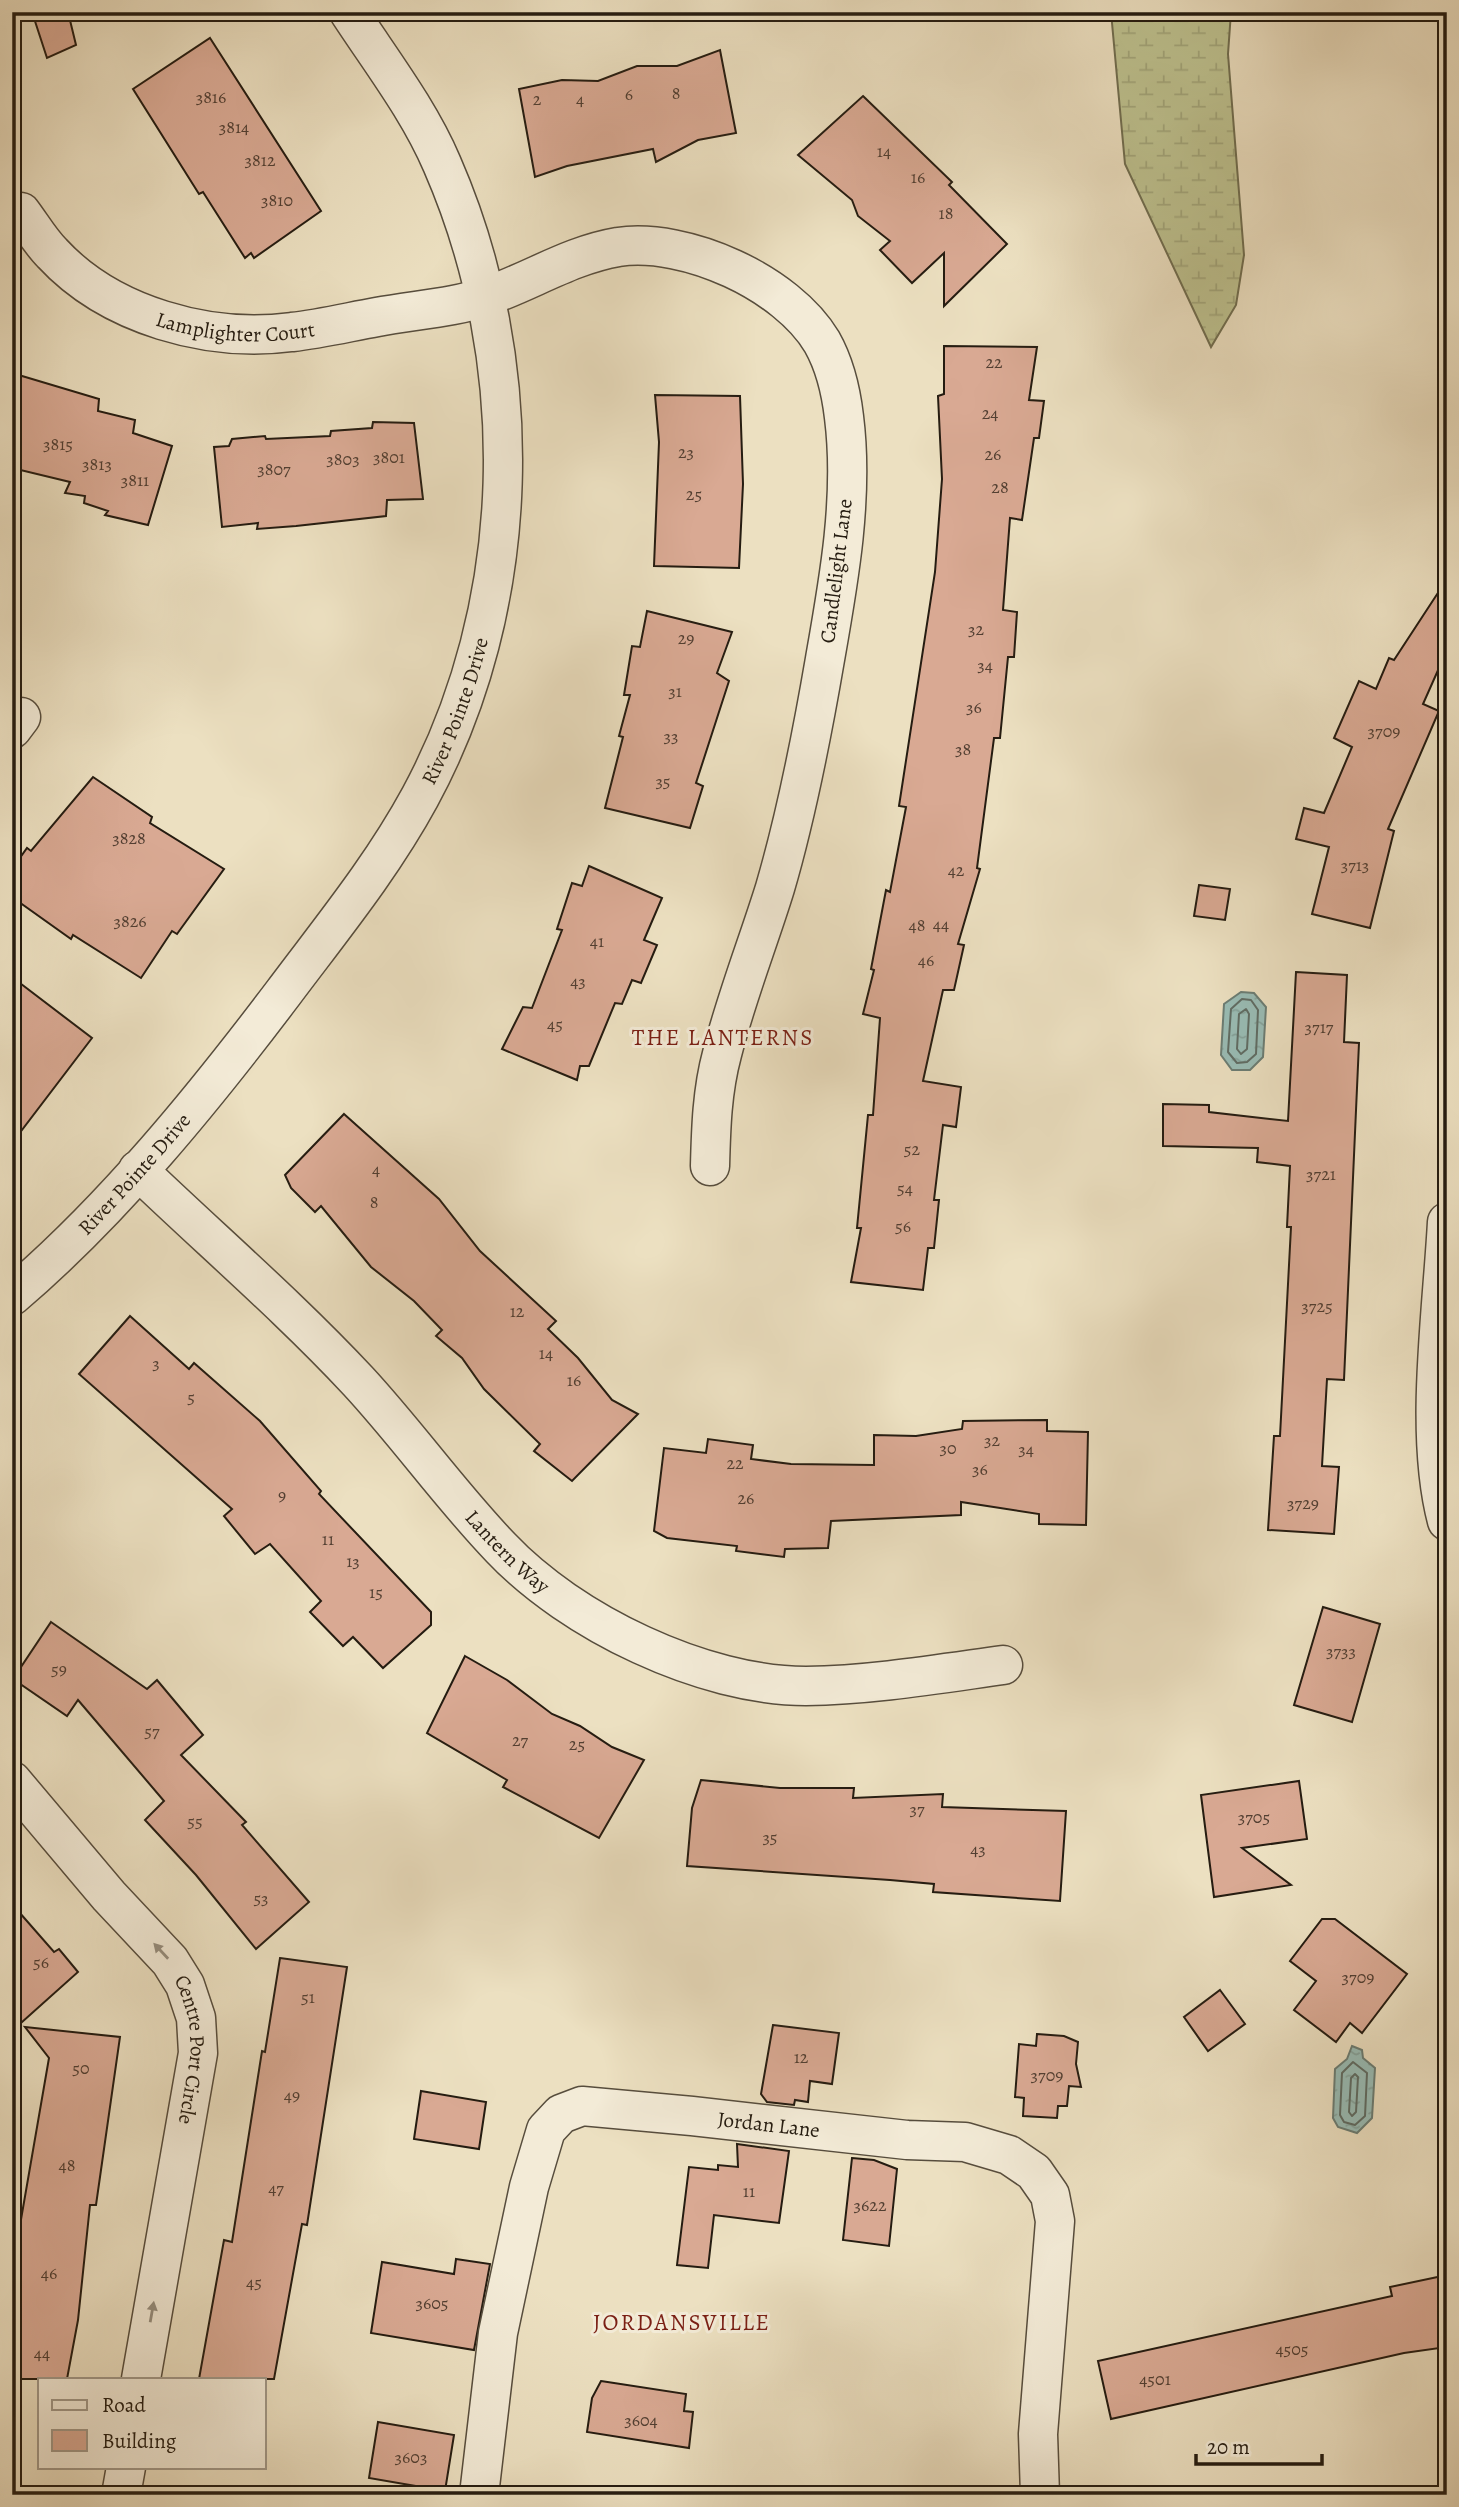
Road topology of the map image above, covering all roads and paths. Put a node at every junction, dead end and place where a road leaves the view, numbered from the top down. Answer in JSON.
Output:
{"nodes":[{"id":1,"x":349,"y":12,"type":"edge"},
{"id":2,"x":20,"y":212,"type":"dead end"},
{"id":3,"x":485,"y":298,"type":"junction"},
{"id":4,"x":710,"y":1166,"type":"dead end"},
{"id":5,"x":138,"y":1170,"type":"junction"},
{"id":6,"x":1447,"y":1222,"type":"edge"},
{"id":7,"x":12,"y":1296,"type":"edge"},
{"id":8,"x":1447,"y":1521,"type":"edge"},
{"id":9,"x":1003,"y":1665,"type":"dead end"},
{"id":10,"x":12,"y":1781,"type":"edge"},
{"id":11,"x":141,"y":2378,"type":"edge"},
{"id":12,"x":126,"y":2468,"type":"edge"},
{"id":13,"x":121,"y":2495,"type":"edge"},
{"id":14,"x":479,"y":2495,"type":"edge"},
{"id":15,"x":1040,"y":2495,"type":"edge"}],
"edges":[{"from":1,"to":3,"type":"street","name":"River Pointe Drive"},
{"from":2,"to":3,"type":"street","name":"Lamplighter Court"},
{"from":3,"to":4,"type":"street","name":"Candlelight Lane"},
{"from":3,"to":5,"type":"street","name":"River Pointe Drive"},
{"from":5,"to":7,"type":"street","name":"River Pointe Drive"},
{"from":5,"to":9,"type":"street","name":"Lantern Way"},
{"from":6,"to":8,"type":"street"},
{"from":11,"to":10,"type":"street","name":"Centre Port Circle","one_way":true},
{"from":12,"to":13,"type":"street"},
{"from":14,"to":15,"type":"street","name":"Jordan Lane"}]}
